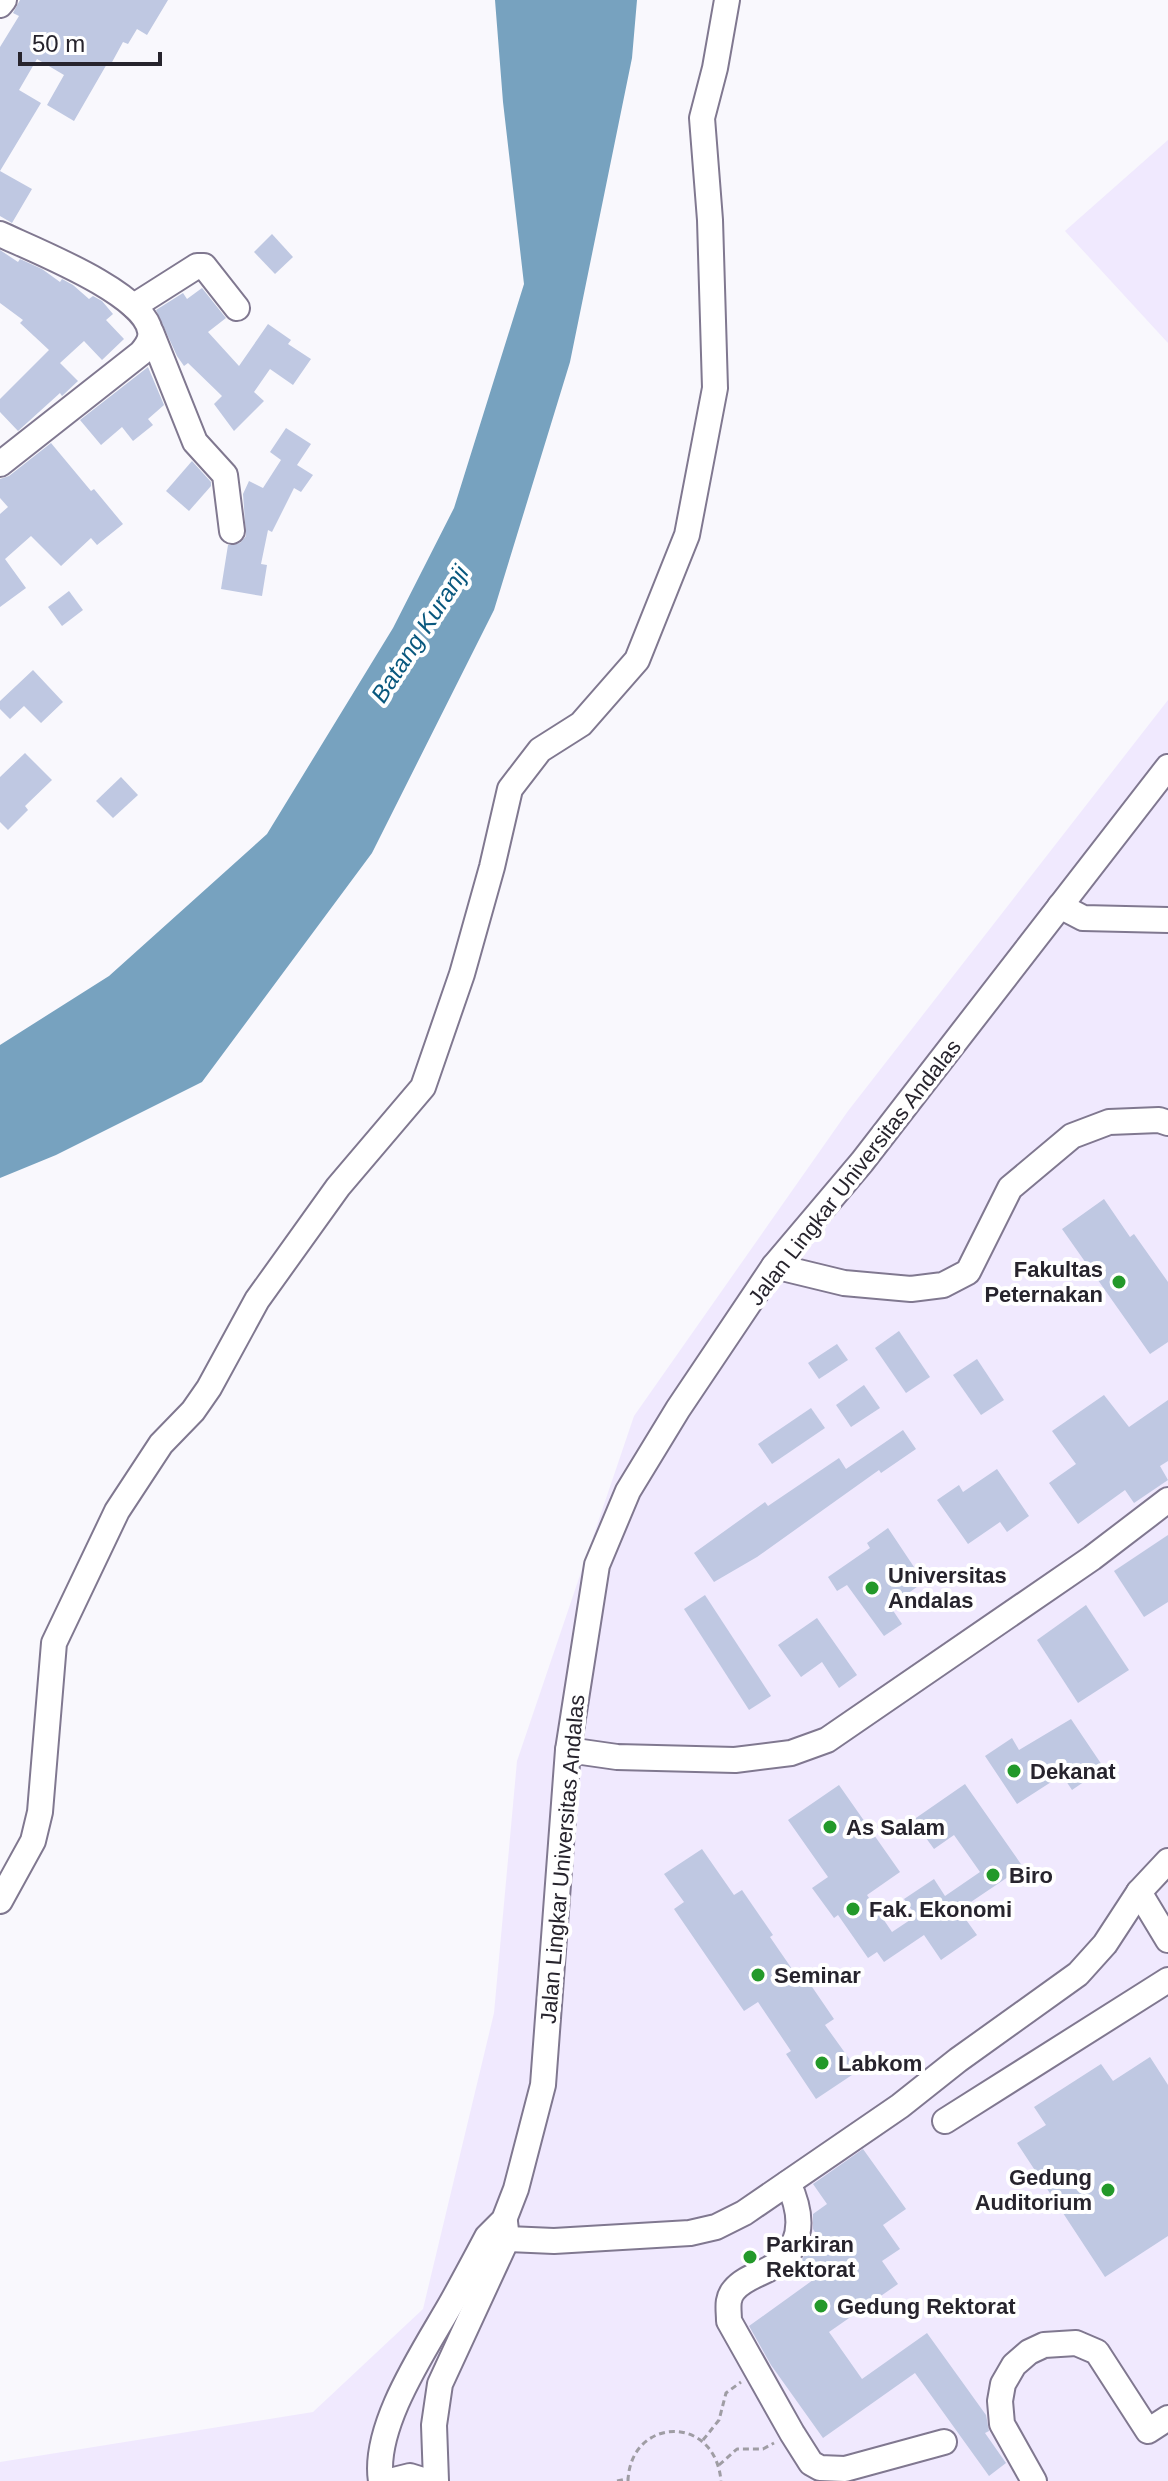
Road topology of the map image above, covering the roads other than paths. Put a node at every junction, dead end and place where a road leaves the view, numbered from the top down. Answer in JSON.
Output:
{"nodes":[{"id":1,"x":4,"y":0,"type":"edge"},
{"id":2,"x":727,"y":0,"type":"edge"},
{"id":3,"x":0,"y":5,"type":"edge"},
{"id":4,"x":0,"y":234,"type":"edge"},
{"id":5,"x":134,"y":306,"type":"junction"},
{"id":6,"x":237,"y":308,"type":"dead end"},
{"id":7,"x":151,"y":332,"type":"junction"},
{"id":8,"x":0,"y":464,"type":"edge"},
{"id":9,"x":232,"y":531,"type":"dead end"},
{"id":10,"x":1168,"y":767,"type":"edge"},
{"id":11,"x":1060,"y":906,"type":"junction"},
{"id":12,"x":1168,"y":920,"type":"edge"},
{"id":13,"x":1168,"y":1123,"type":"edge"},
{"id":14,"x":774,"y":1266,"type":"junction"},
{"id":15,"x":1168,"y":1500,"type":"edge"},
{"id":16,"x":568,"y":1750,"type":"junction"},
{"id":17,"x":1168,"y":1861,"type":"edge"},
{"id":18,"x":1139,"y":1892,"type":"junction"},
{"id":19,"x":0,"y":1901,"type":"edge"},
{"id":20,"x":1168,"y":1940,"type":"edge"},
{"id":21,"x":1168,"y":1980,"type":"edge"},
{"id":22,"x":945,"y":2121,"type":"dead end"},
{"id":23,"x":788,"y":2183,"type":"junction"},
{"id":24,"x":506,"y":2230,"type":"junction"},
{"id":25,"x":1168,"y":2418,"type":"edge"},
{"id":26,"x":944,"y":2442,"type":"dead end"},
{"id":27,"x":1032,"y":2480,"type":"edge"},
{"id":28,"x":381,"y":2481,"type":"edge"},
{"id":29,"x":390,"y":2481,"type":"edge"},
{"id":30,"x":426,"y":2481,"type":"edge"},
{"id":31,"x":436,"y":2481,"type":"edge"}],
"edges":[{"from":1,"to":3,"type":"street"},
{"from":2,"to":19,"type":"street"},
{"from":4,"to":5,"type":"street"},
{"from":5,"to":6,"type":"street"},
{"from":5,"to":7,"type":"street"},
{"from":7,"to":8,"type":"street"},
{"from":7,"to":9,"type":"street"},
{"from":10,"to":11,"type":"street","name":"Jalan Lingkar Universitas Andalas"},
{"from":11,"to":12,"type":"street"},
{"from":11,"to":14,"type":"street","name":"Jalan Lingkar Universitas Andalas"},
{"from":13,"to":14,"type":"street"},
{"from":14,"to":16,"type":"street","name":"Jalan Lingkar Universitas Andalas"},
{"from":15,"to":16,"type":"street"},
{"from":16,"to":24,"type":"street","name":"Jalan Lingkar Universitas Andalas"},
{"from":17,"to":18,"type":"street"},
{"from":18,"to":20,"type":"street"},
{"from":18,"to":23,"type":"street"},
{"from":21,"to":22,"type":"street"},
{"from":23,"to":24,"type":"street"},
{"from":23,"to":26,"type":"street"},
{"from":24,"to":28,"type":"street","name":"Jalan Lingkar Universitas Andalas"},
{"from":24,"to":31,"type":"street","name":"Jalan Lingkar Universitas Andalas"},
{"from":25,"to":27,"type":"street"},
{"from":29,"to":30,"type":"street"}]}
